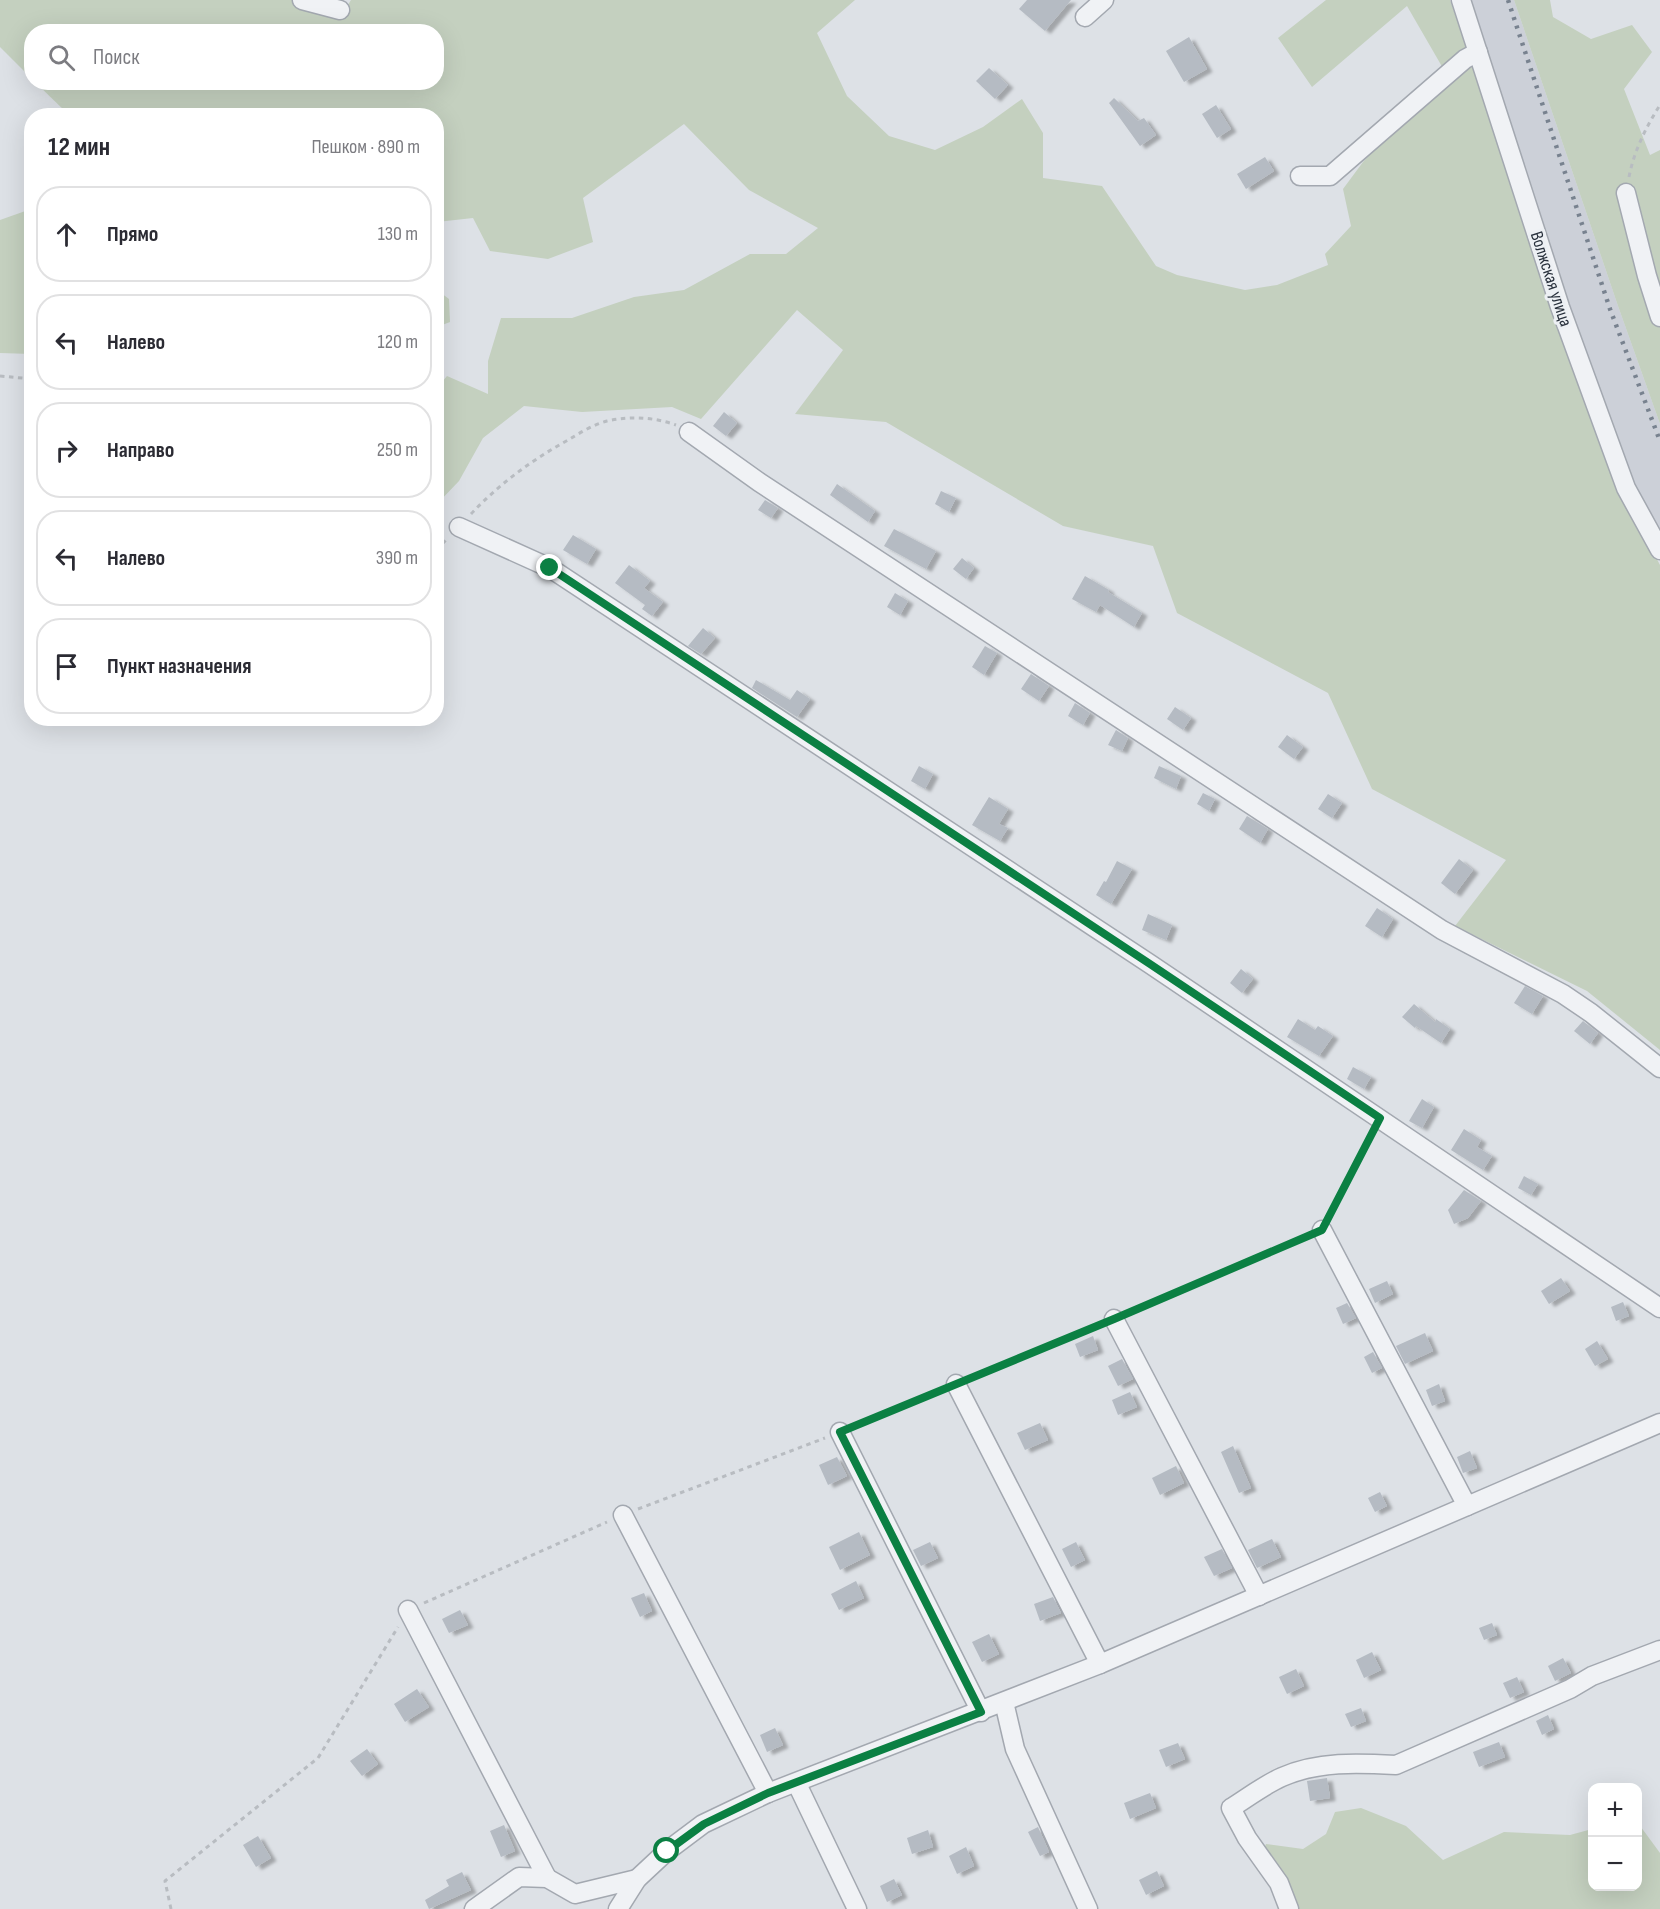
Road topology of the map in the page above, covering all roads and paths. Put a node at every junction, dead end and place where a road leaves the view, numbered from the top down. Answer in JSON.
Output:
{"nodes":[{"id":1,"x":302,"y":0,"type":"edge"},
{"id":2,"x":1104,"y":0,"type":"edge"},
{"id":3,"x":1461,"y":0,"type":"edge"},
{"id":4,"x":340,"y":10,"type":"dead end"},
{"id":5,"x":1085,"y":17,"type":"dead end"},
{"id":6,"x":1478,"y":52,"type":"junction"},
{"id":7,"x":1660,"y":105,"type":"edge"},
{"id":8,"x":1300,"y":176,"type":"dead end"},
{"id":9,"x":1626,"y":193,"type":"joint"},
{"id":10,"x":1660,"y":317,"type":"edge"},
{"id":11,"x":0,"y":376,"type":"edge"},
{"id":12,"x":24,"y":378,"type":"edge"},
{"id":13,"x":689,"y":432,"type":"joint"},
{"id":14,"x":459,"y":527,"type":"junction"},
{"id":15,"x":444,"y":542,"type":"edge"},
{"id":16,"x":1660,"y":550,"type":"edge"},
{"id":17,"x":1660,"y":1068,"type":"edge"},
{"id":18,"x":1380,"y":1118,"type":"junction"},
{"id":19,"x":1322,"y":1230,"type":"junction"},
{"id":20,"x":1660,"y":1308,"type":"edge"},
{"id":21,"x":1114,"y":1319,"type":"junction"},
{"id":22,"x":956,"y":1384,"type":"junction"},
{"id":23,"x":1660,"y":1423,"type":"edge"},
{"id":24,"x":840,"y":1432,"type":"junction"},
{"id":25,"x":1467,"y":1506,"type":"junction"},
{"id":26,"x":623,"y":1515,"type":"junction"},
{"id":27,"x":1259,"y":1596,"type":"junction"},
{"id":28,"x":408,"y":1611,"type":"junction"},
{"id":29,"x":1660,"y":1650,"type":"edge"},
{"id":30,"x":1100,"y":1665,"type":"junction"},
{"id":31,"x":1004,"y":1702,"type":"junction"},
{"id":32,"x":981,"y":1712,"type":"junction"},
{"id":33,"x":796,"y":1784,"type":"junction"},
{"id":34,"x":768,"y":1793,"type":"junction"},
{"id":35,"x":546,"y":1878,"type":"junction"},
{"id":36,"x":637,"y":1879,"type":"junction"},
{"id":37,"x":171,"y":1909,"type":"edge"},
{"id":38,"x":474,"y":1909,"type":"edge"},
{"id":39,"x":618,"y":1909,"type":"edge"},
{"id":40,"x":856,"y":1909,"type":"edge"},
{"id":41,"x":1088,"y":1909,"type":"edge"},
{"id":42,"x":1289,"y":1909,"type":"edge"}],
"edges":[{"from":1,"to":4,"type":"street"},
{"from":2,"to":5,"type":"street"},
{"from":3,"to":6,"type":"street","name":"Волжская улица"},
{"from":6,"to":8,"type":"street"},
{"from":6,"to":16,"type":"street","name":"Волжская улица"},
{"from":7,"to":9,"type":"path"},
{"from":9,"to":10,"type":"street"},
{"from":11,"to":12,"type":"path"},
{"from":13,"to":14,"type":"path"},
{"from":13,"to":17,"type":"street"},
{"from":14,"to":15,"type":"path"},
{"from":14,"to":18,"type":"street"},
{"from":18,"to":19,"type":"path"},
{"from":18,"to":20,"type":"street"},
{"from":19,"to":21,"type":"path"},
{"from":19,"to":25,"type":"street"},
{"from":21,"to":22,"type":"path"},
{"from":21,"to":27,"type":"street"},
{"from":22,"to":24,"type":"path"},
{"from":22,"to":30,"type":"street"},
{"from":23,"to":25,"type":"street"},
{"from":24,"to":26,"type":"path"},
{"from":24,"to":32,"type":"street"},
{"from":25,"to":27,"type":"street"},
{"from":26,"to":28,"type":"path"},
{"from":26,"to":34,"type":"street"},
{"from":27,"to":30,"type":"street"},
{"from":28,"to":35,"type":"street"},
{"from":28,"to":37,"type":"path"},
{"from":29,"to":42,"type":"street"},
{"from":30,"to":31,"type":"street"},
{"from":31,"to":32,"type":"street"},
{"from":31,"to":41,"type":"street"},
{"from":32,"to":33,"type":"street"},
{"from":33,"to":34,"type":"street"},
{"from":33,"to":40,"type":"street"},
{"from":34,"to":36,"type":"street"},
{"from":35,"to":36,"type":"street"},
{"from":35,"to":38,"type":"street"},
{"from":36,"to":39,"type":"street"}]}
